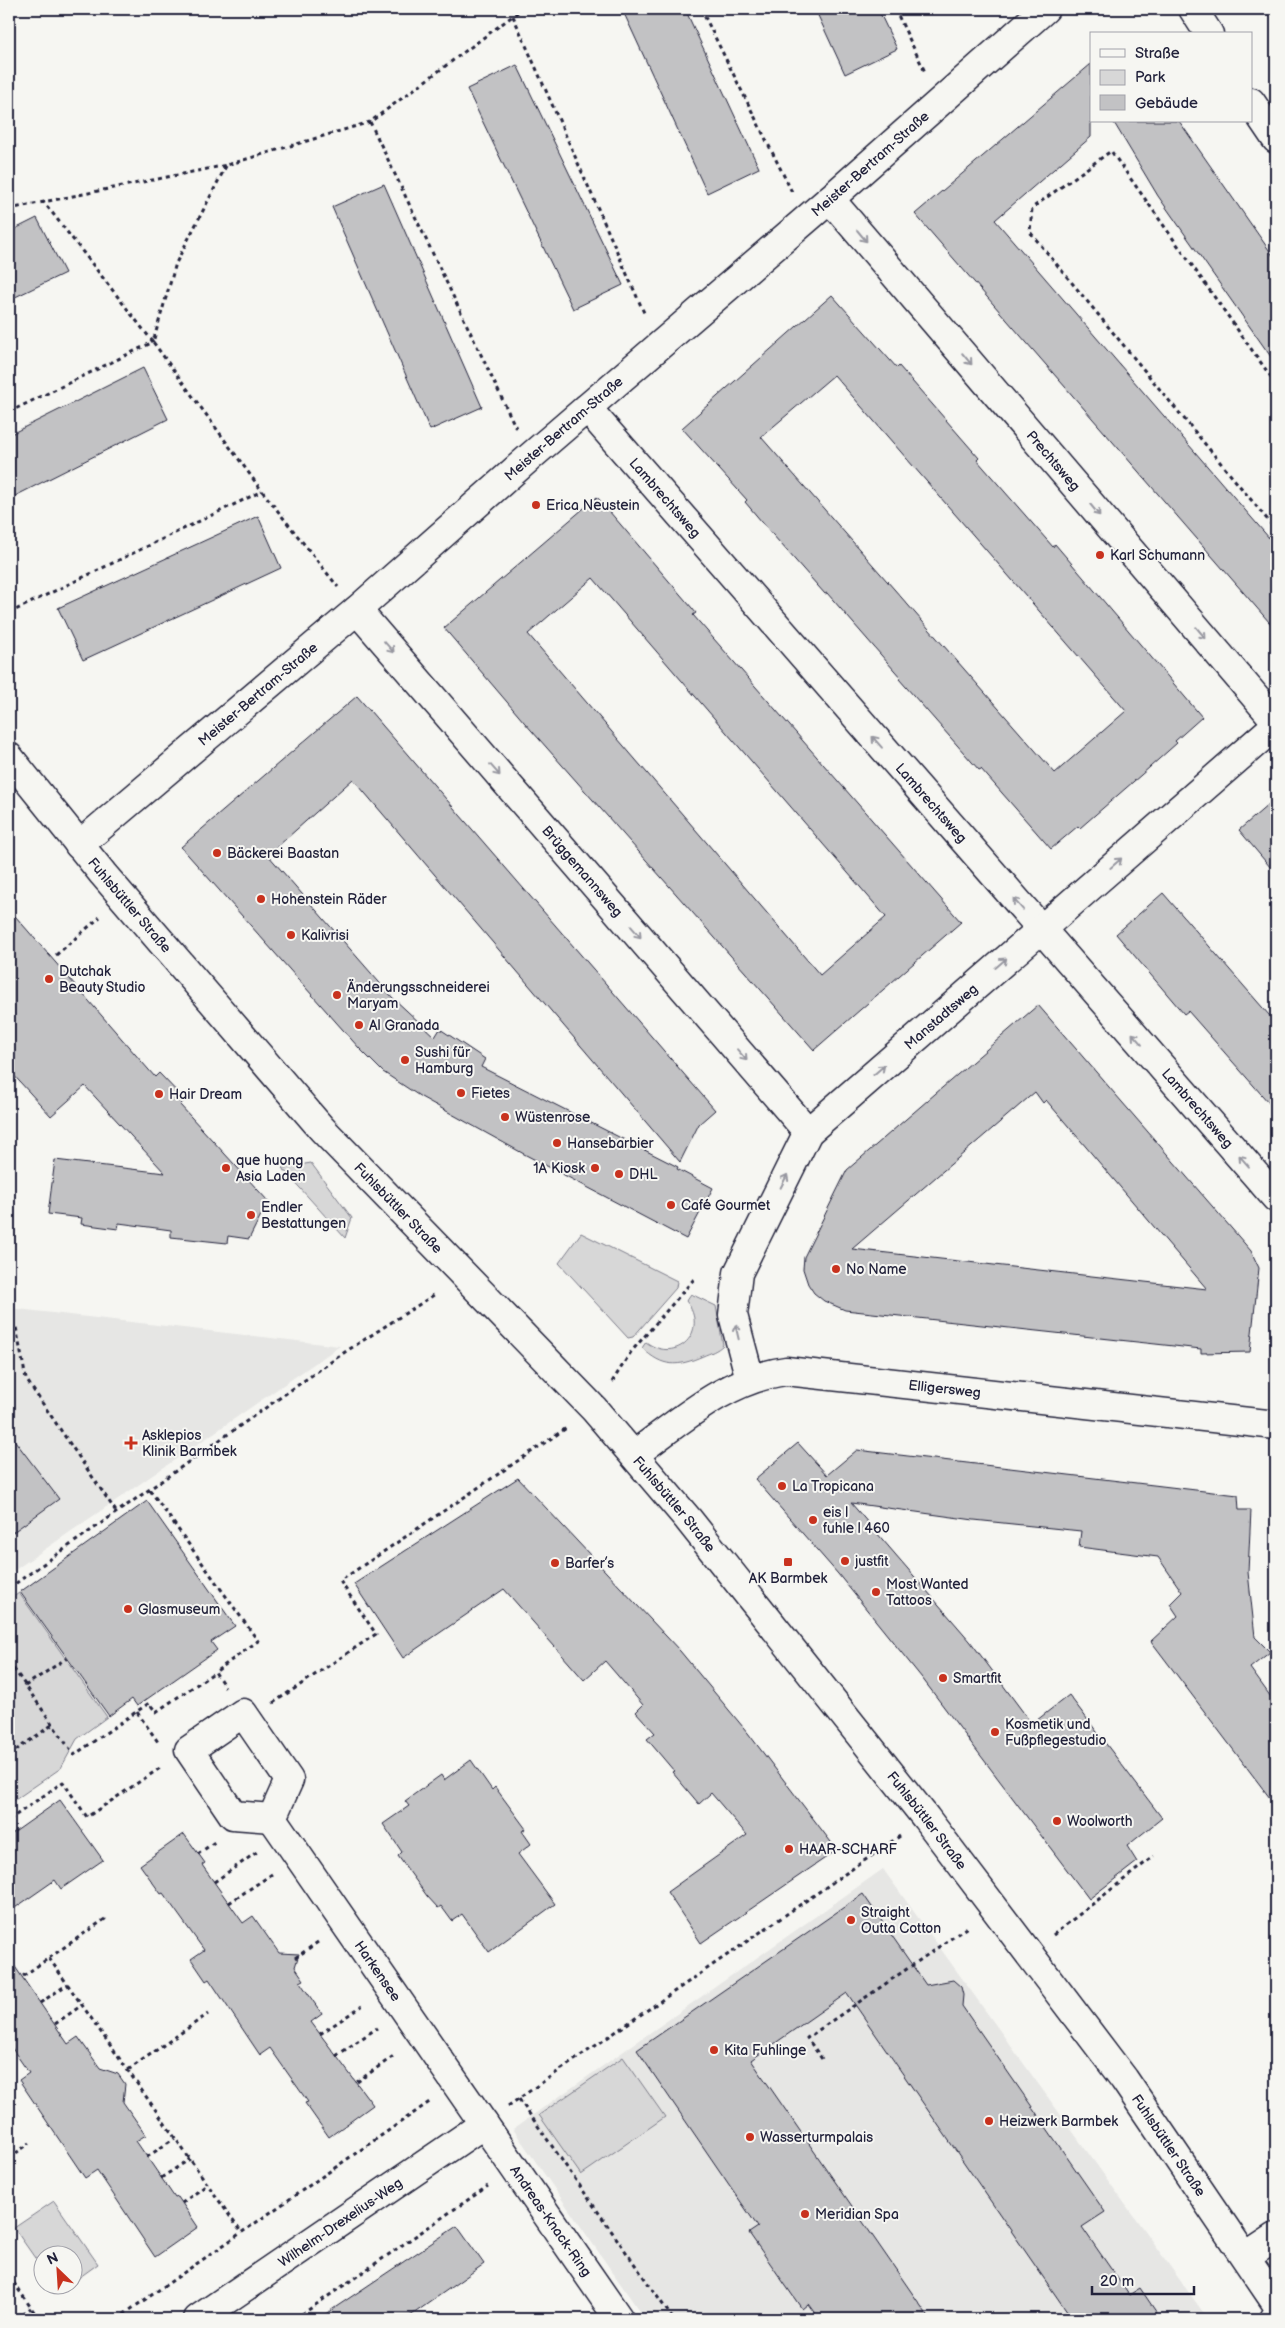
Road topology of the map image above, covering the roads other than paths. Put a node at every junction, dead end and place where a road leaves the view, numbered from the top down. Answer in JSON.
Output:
{"nodes":[{"id":1,"x":1045,"y":9,"type":"edge"},
{"id":2,"x":1193,"y":9,"type":"edge"},
{"id":3,"x":1207,"y":32,"type":"edge"},
{"id":4,"x":1262,"y":105,"type":"edge"},
{"id":5,"x":1276,"y":139,"type":"edge"},
{"id":6,"x":830,"y":199,"type":"junction"},
{"id":7,"x":587,"y":408,"type":"junction"},
{"id":8,"x":357,"y":610,"type":"junction"},
{"id":9,"x":1276,"y":723,"type":"edge"},
{"id":10,"x":9,"y":757,"type":"edge"},
{"id":11,"x":79,"y":845,"type":"junction"},
{"id":12,"x":1040,"y":929,"type":"junction"},
{"id":13,"x":808,"y":1132,"type":"junction"},
{"id":14,"x":1276,"y":1198,"type":"edge"},
{"id":15,"x":750,"y":1379,"type":"junction"},
{"id":16,"x":1276,"y":1425,"type":"edge"},
{"id":17,"x":635,"y":1454,"type":"junction"},
{"id":18,"x":272,"y":1818,"type":"junction"},
{"id":19,"x":484,"y":2124,"type":"junction"},
{"id":20,"x":1276,"y":2237,"type":"edge"},
{"id":21,"x":1246,"y":2257,"type":"junction"},
{"id":22,"x":1276,"y":2303,"type":"edge"},
{"id":23,"x":198,"y":2319,"type":"edge"},
{"id":24,"x":619,"y":2319,"type":"edge"}],
"edges":[{"from":1,"to":6,"type":"street","name":"Meister-Bertram-Straße"},
{"from":2,"to":3,"type":"street"},
{"from":4,"to":5,"type":"street"},
{"from":6,"to":7,"type":"street","name":"Meister-Bertram-Straße"},
{"from":6,"to":9,"type":"street","name":"Prechtsweg","one_way":true},
{"from":7,"to":8,"type":"street","name":"Meister-Bertram-Straße"},
{"from":12,"to":7,"type":"street","name":"Lambrechtsweg","one_way":true},
{"from":8,"to":11,"type":"street","name":"Meister-Bertram-Straße"},
{"from":8,"to":13,"type":"street","name":"Brüggemannsweg","one_way":true},
{"from":12,"to":9,"type":"street","name":"Manstadtsweg","one_way":true},
{"from":10,"to":11,"type":"street","name":"Fuhlsbüttler Straße"},
{"from":11,"to":17,"type":"street","name":"Fuhlsbüttler Straße"},
{"from":13,"to":12,"type":"street","name":"Manstadtsweg","one_way":true},
{"from":14,"to":12,"type":"street","name":"Lambrechtsweg","one_way":true},
{"from":15,"to":13,"type":"street","name":"Manstadtsweg","one_way":true},
{"from":15,"to":16,"type":"street","name":"Elligersweg"},
{"from":15,"to":17,"type":"street","name":"Elligersweg"},
{"from":17,"to":21,"type":"street","name":"Fuhlsbüttler Straße"},
{"from":18,"to":18,"type":"street"},
{"from":18,"to":19,"type":"street","name":"Harkensee"},
{"from":19,"to":23,"type":"street","name":"Wilhelm-Drexelius-Weg"},
{"from":19,"to":24,"type":"street","name":"Andreas-Knack-Ring"},
{"from":20,"to":21,"type":"street"},
{"from":21,"to":22,"type":"street","name":"Fuhlsbüttler Straße"}]}
